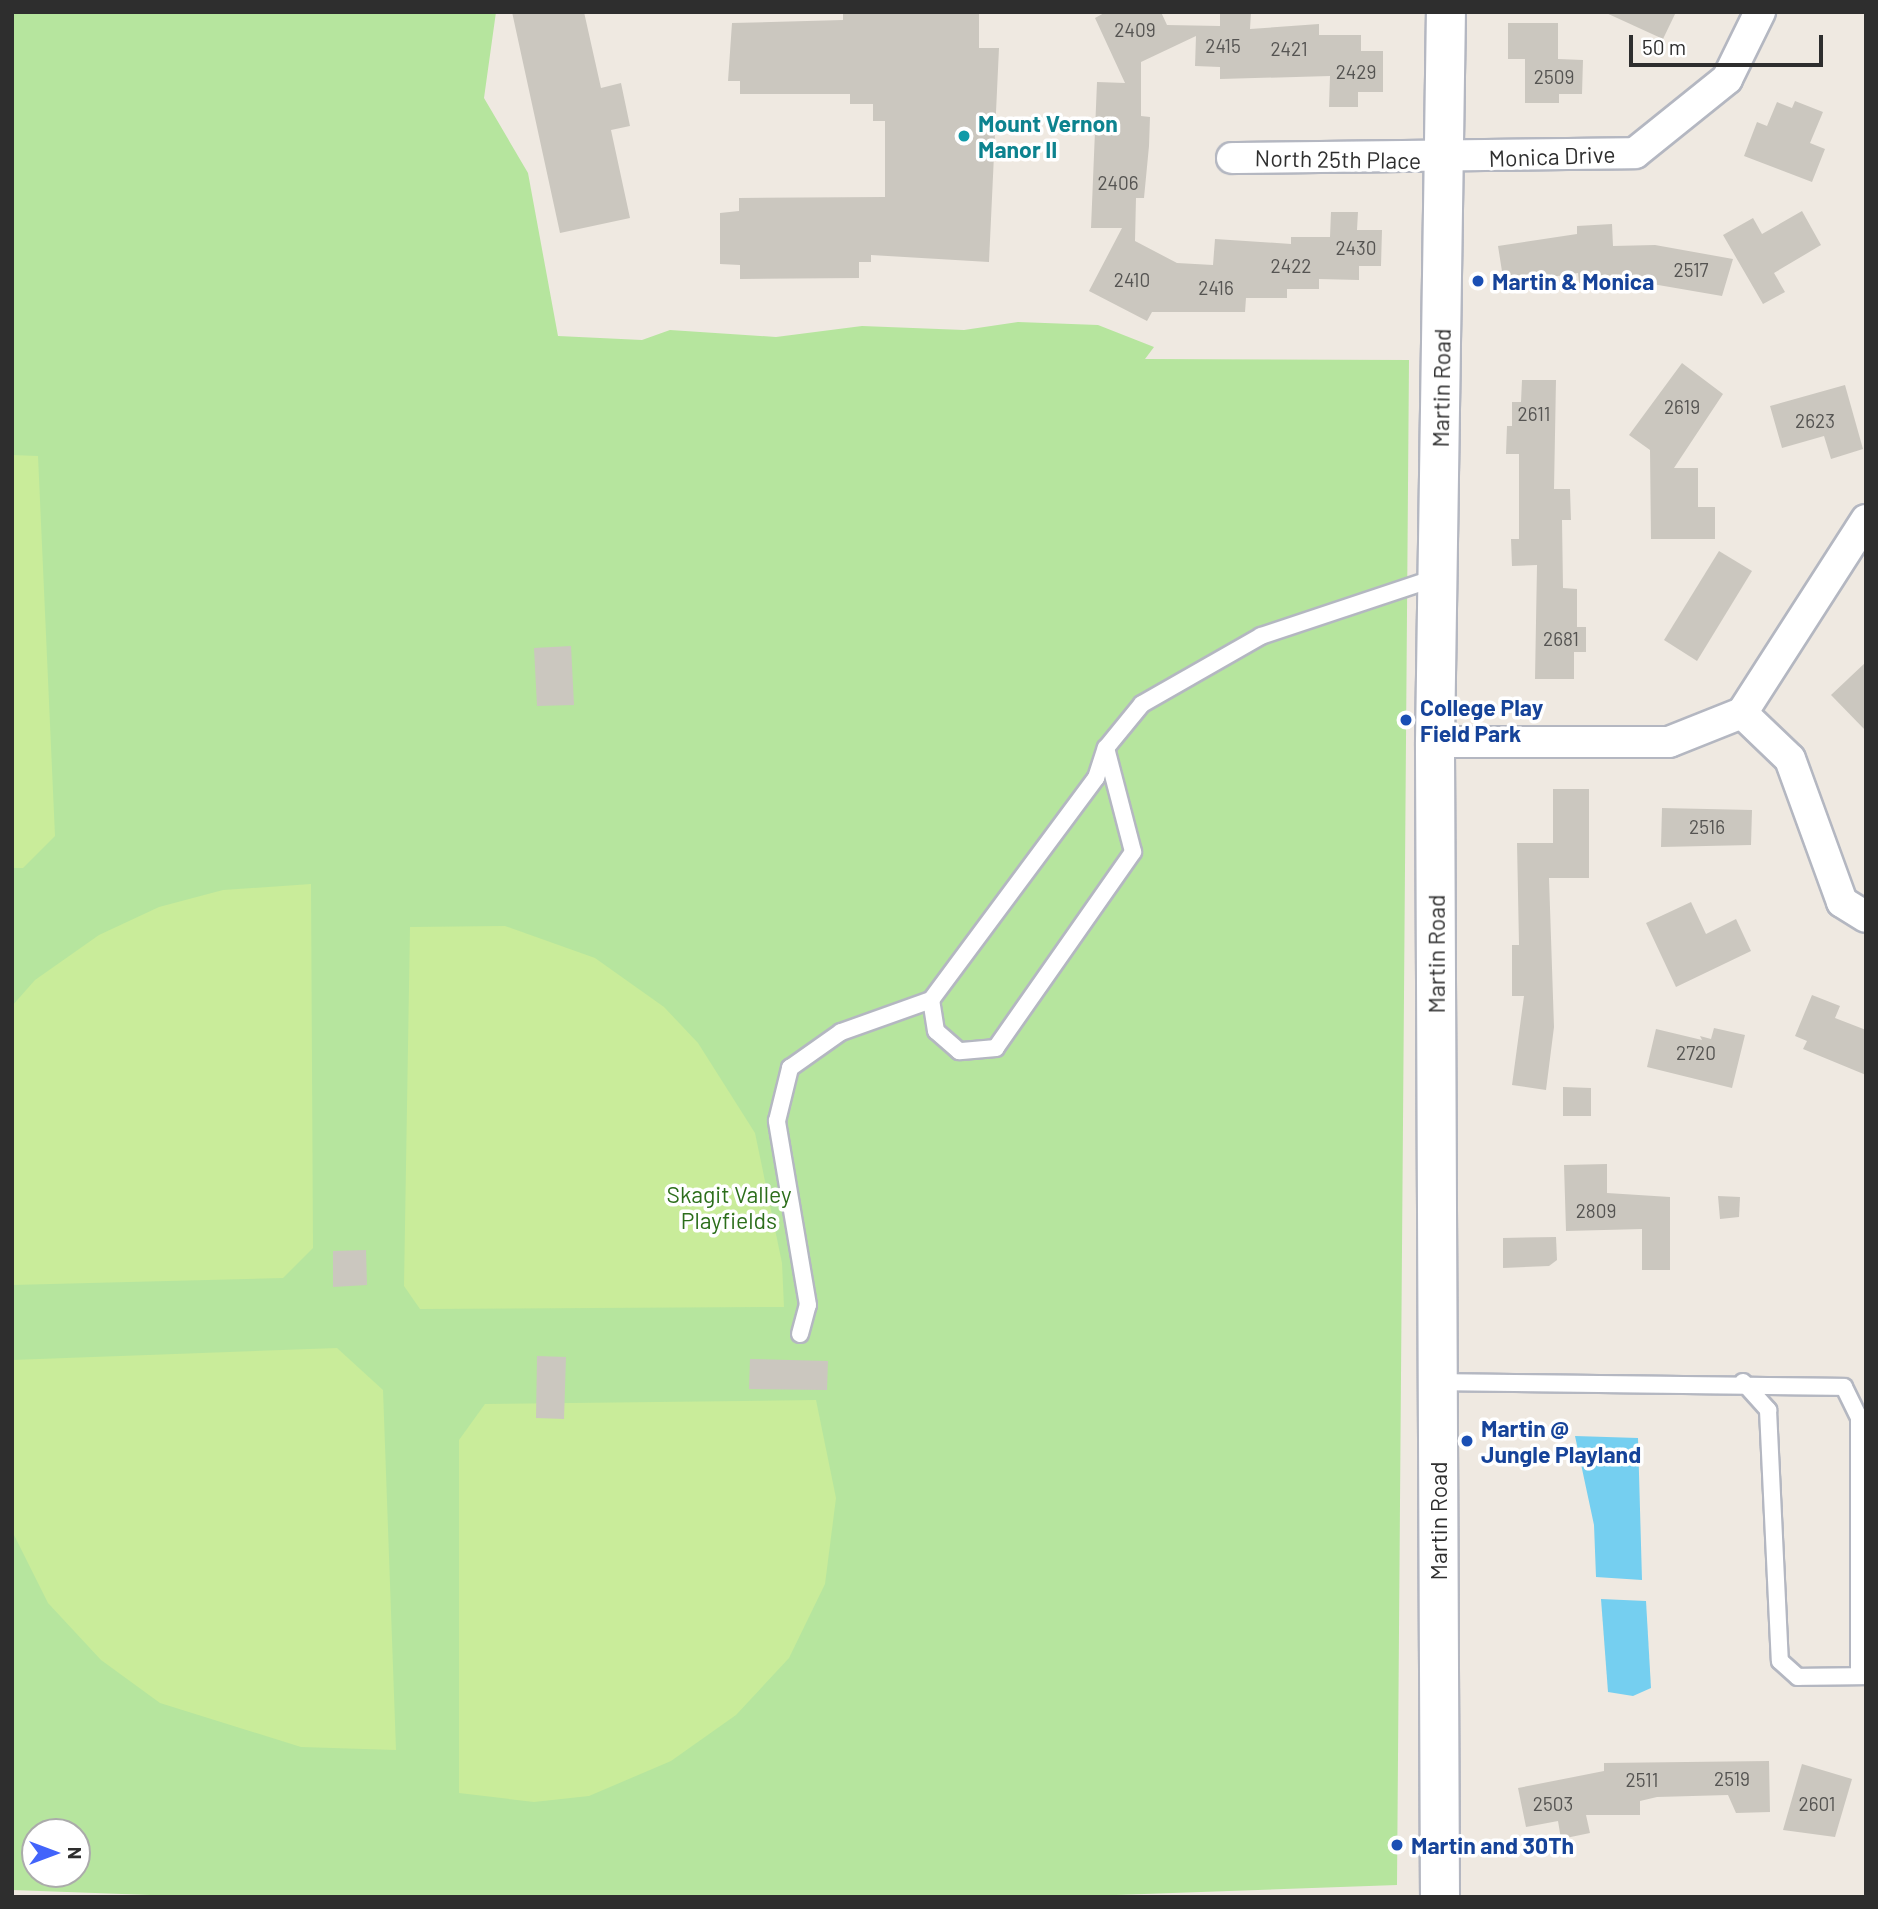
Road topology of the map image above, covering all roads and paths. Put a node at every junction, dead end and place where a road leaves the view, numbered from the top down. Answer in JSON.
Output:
{"nodes":[{"id":1,"x":1446,"y":12,"type":"edge"},
{"id":2,"x":1760,"y":12,"type":"edge"},
{"id":3,"x":1232,"y":158,"type":"dead end"},
{"id":4,"x":1445,"y":160,"type":"junction"},
{"id":5,"x":1866,"y":520,"type":"edge"},
{"id":6,"x":1438,"y":577,"type":"junction"},
{"id":7,"x":1742,"y":713,"type":"junction"},
{"id":8,"x":1434,"y":741,"type":"junction"},
{"id":9,"x":1106,"y":748,"type":"junction"},
{"id":10,"x":1866,"y":917,"type":"edge"},
{"id":11,"x":931,"y":1000,"type":"junction"},
{"id":12,"x":800,"y":1334,"type":"dead end"},
{"id":13,"x":1438,"y":1382,"type":"junction"},
{"id":14,"x":1743,"y":1382,"type":"junction"},
{"id":15,"x":1862,"y":1424,"type":"edge"},
{"id":16,"x":1863,"y":1676,"type":"edge"},
{"id":17,"x":1440,"y":1897,"type":"edge"}],
"edges":[{"from":1,"to":4,"type":"street","name":"Martin Road"},
{"from":2,"to":4,"type":"street","name":"Monica Drive"},
{"from":3,"to":4,"type":"street","name":"North 25th Place"},
{"from":4,"to":6,"type":"street","name":"Martin Road"},
{"from":5,"to":7,"type":"street"},
{"from":6,"to":8,"type":"street","name":"Martin Road"},
{"from":6,"to":9,"type":"lane"},
{"from":7,"to":8,"type":"street"},
{"from":7,"to":10,"type":"street"},
{"from":8,"to":13,"type":"street","name":"Martin Road"},
{"from":9,"to":11,"type":"lane"},
{"from":9,"to":11,"type":"lane"},
{"from":11,"to":12,"type":"lane"},
{"from":13,"to":14,"type":"lane"},
{"from":13,"to":17,"type":"street","name":"Martin Road"},
{"from":14,"to":15,"type":"lane"},
{"from":14,"to":16,"type":"lane"},
{"from":15,"to":16,"type":"lane"}]}
